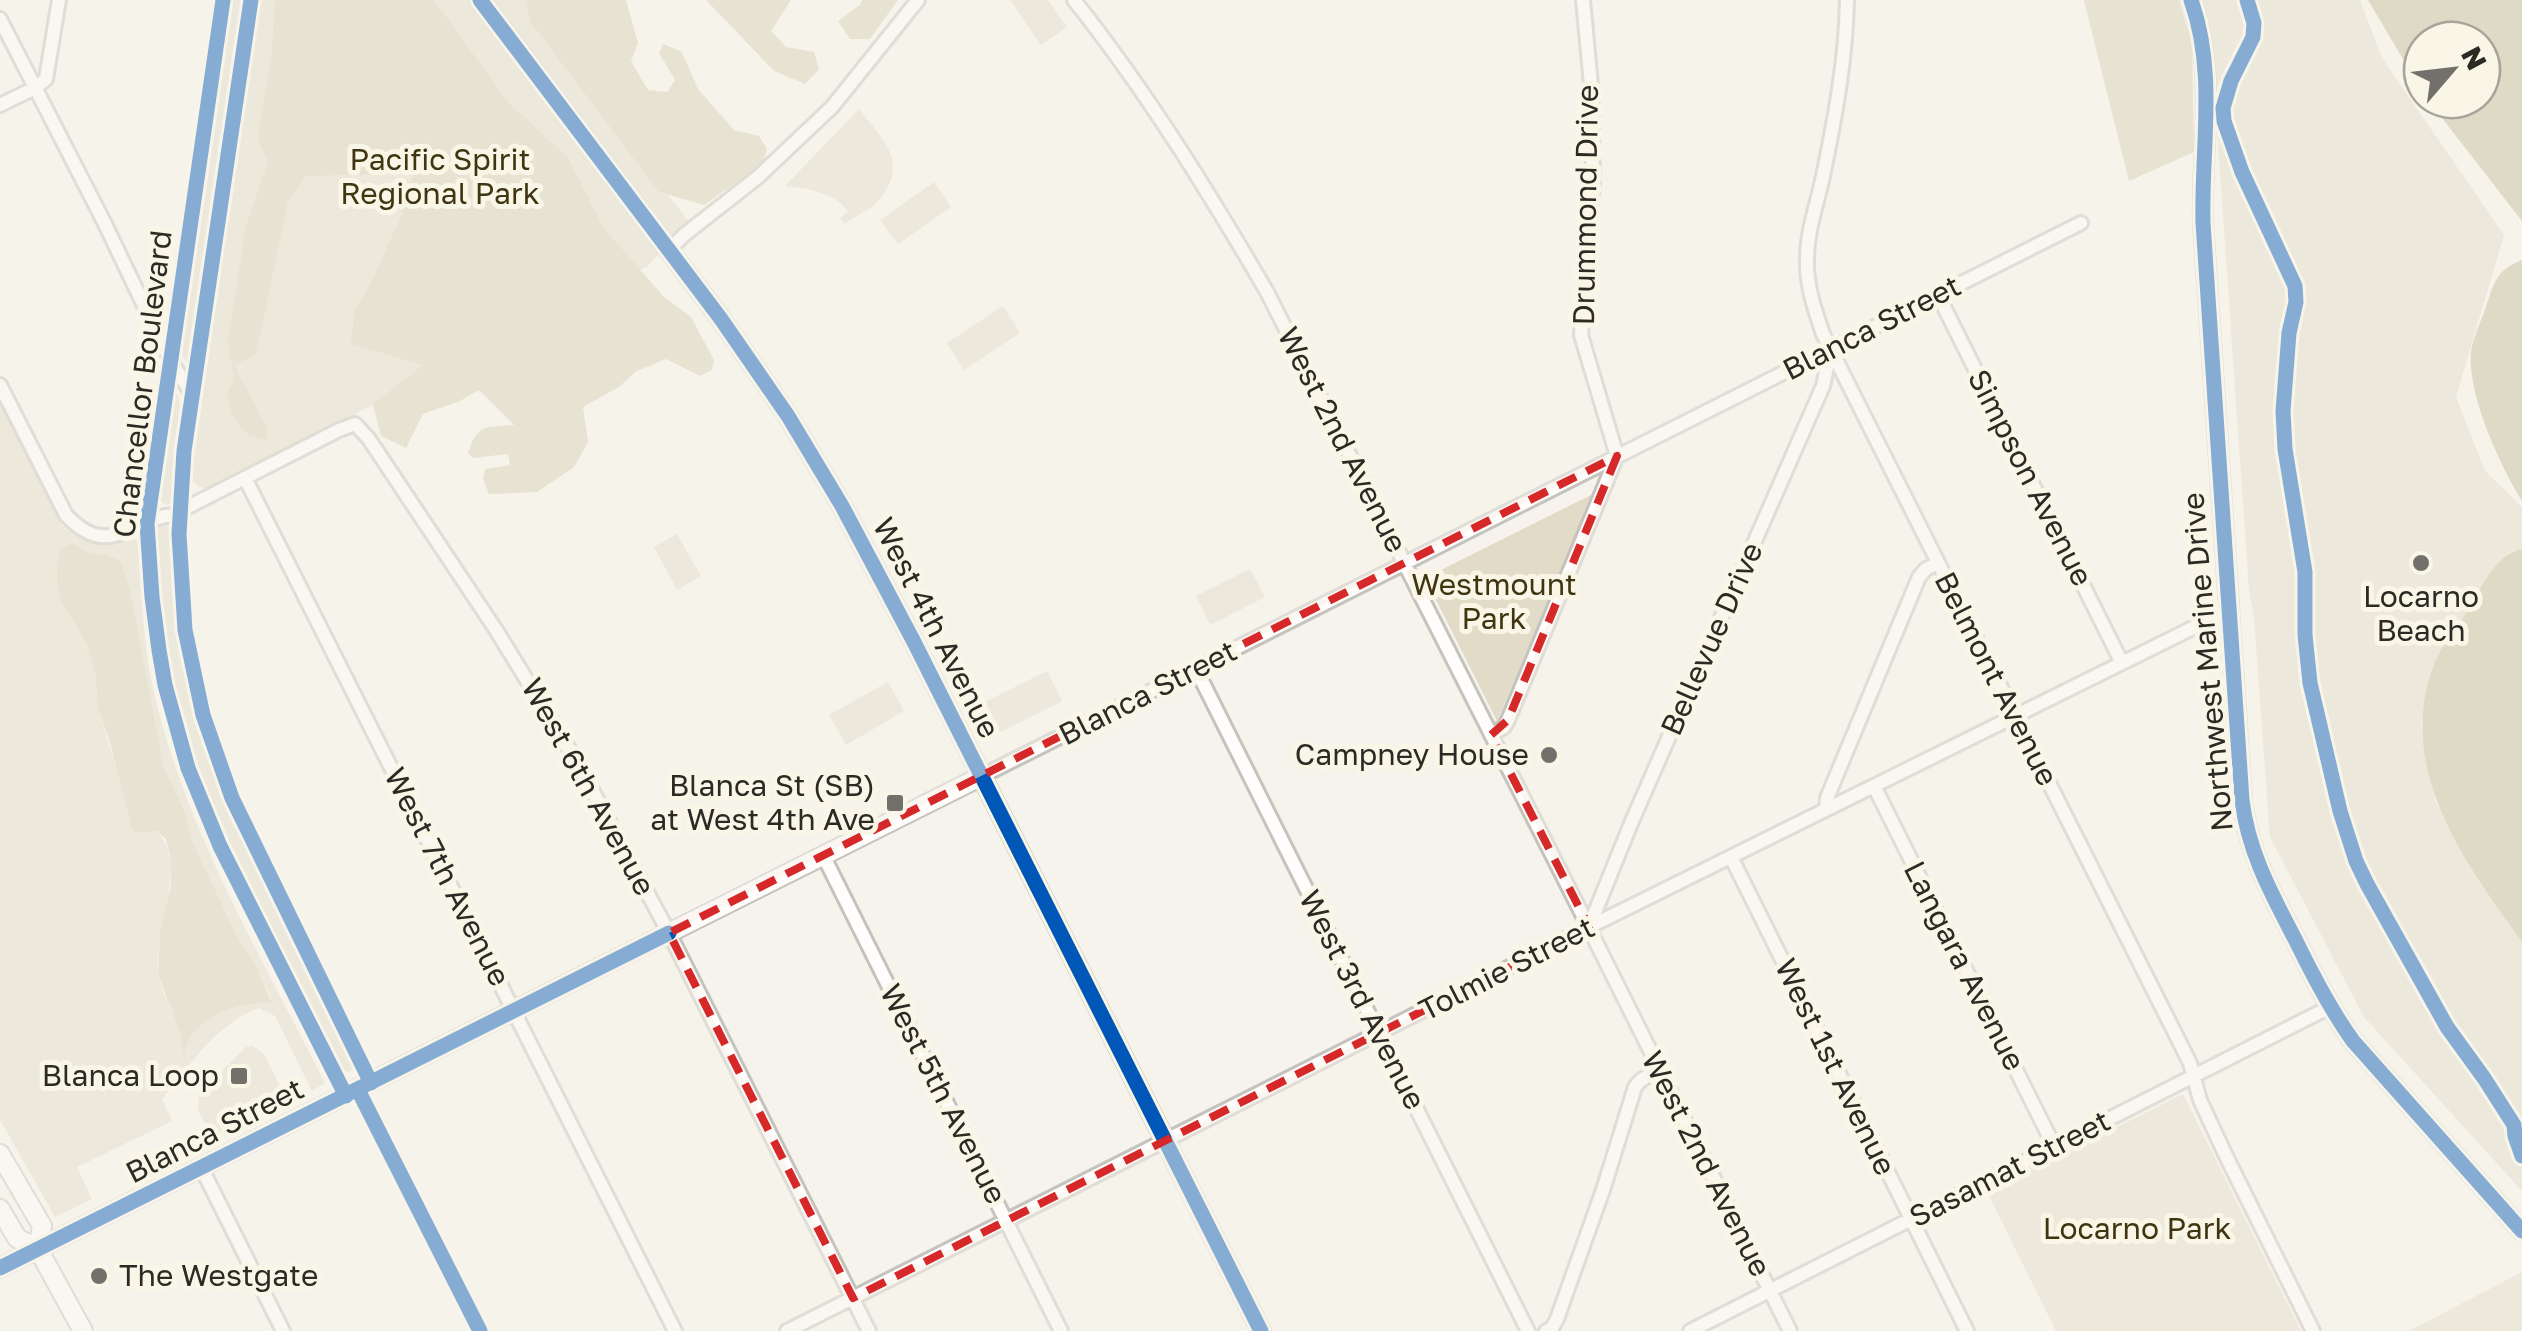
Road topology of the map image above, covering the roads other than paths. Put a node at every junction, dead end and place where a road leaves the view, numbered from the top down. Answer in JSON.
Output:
{"nodes":[{"id":1,"x":59,"y":0,"type":"edge"},
{"id":2,"x":224,"y":0,"type":"edge"},
{"id":3,"x":251,"y":0,"type":"edge"},
{"id":4,"x":480,"y":0,"type":"edge"},
{"id":5,"x":918,"y":0,"type":"edge"},
{"id":6,"x":1074,"y":0,"type":"edge"},
{"id":7,"x":1583,"y":0,"type":"edge"},
{"id":8,"x":1847,"y":0,"type":"edge"},
{"id":9,"x":2191,"y":0,"type":"edge"},
{"id":10,"x":0,"y":19,"type":"edge"},
{"id":11,"x":35,"y":88,"type":"junction"},
{"id":12,"x":0,"y":105,"type":"edge"},
{"id":13,"x":2081,"y":223,"type":"dead end"},
{"id":14,"x":669,"y":250,"type":"junction"},
{"id":15,"x":1938,"y":295,"type":"junction"},
{"id":16,"x":1830,"y":349,"type":"junction"},
{"id":17,"x":169,"y":358,"type":"junction"},
{"id":18,"x":0,"y":385,"type":"edge"},
{"id":19,"x":191,"y":392,"type":"junction"},
{"id":20,"x":1617,"y":456,"type":"junction"},
{"id":21,"x":246,"y":478,"type":"junction"},
{"id":22,"x":181,"y":510,"type":"junction"},
{"id":23,"x":146,"y":524,"type":"junction"},
{"id":24,"x":1938,"y":563,"type":"junction"},
{"id":25,"x":1405,"y":564,"type":"junction"},
{"id":26,"x":2229,"y":610,"type":"junction"},
{"id":27,"x":2122,"y":661,"type":"junction"},
{"id":28,"x":1196,"y":669,"type":"junction"},
{"id":29,"x":2015,"y":715,"type":"junction"},
{"id":30,"x":1491,"y":734,"type":"junction"},
{"id":31,"x":982,"y":776,"type":"junction"},
{"id":32,"x":1874,"y":786,"type":"junction"},
{"id":33,"x":1826,"y":809,"type":"junction"},
{"id":34,"x":824,"y":857,"type":"junction"},
{"id":35,"x":1731,"y":857,"type":"junction"},
{"id":36,"x":1589,"y":927,"type":"junction"},
{"id":37,"x":669,"y":934,"type":"junction"},
{"id":38,"x":2330,"y":1007,"type":"junction"},
{"id":39,"x":515,"y":1011,"type":"junction"},
{"id":40,"x":1378,"y":1034,"type":"junction"},
{"id":41,"x":1658,"y":1070,"type":"junction"},
{"id":42,"x":2194,"y":1076,"type":"junction"},
{"id":43,"x":358,"y":1090,"type":"junction"},
{"id":44,"x":1166,"y":1140,"type":"junction"},
{"id":45,"x":2054,"y":1146,"type":"junction"},
{"id":46,"x":0,"y":1154,"type":"edge"},
{"id":47,"x":202,"y":1169,"type":"junction"},
{"id":48,"x":0,"y":1209,"type":"edge"},
{"id":49,"x":1910,"y":1220,"type":"junction"},
{"id":50,"x":1006,"y":1221,"type":"junction"},
{"id":51,"x":2522,"y":1231,"type":"edge"},
{"id":52,"x":38,"y":1249,"type":"junction"},
{"id":53,"x":0,"y":1268,"type":"edge"},
{"id":54,"x":1770,"y":1290,"type":"junction"},
{"id":55,"x":852,"y":1298,"type":"junction"},
{"id":56,"x":83,"y":1331,"type":"edge"},
{"id":57,"x":283,"y":1331,"type":"edge"},
{"id":58,"x":480,"y":1331,"type":"edge"},
{"id":59,"x":675,"y":1331,"type":"edge"},
{"id":60,"x":787,"y":1331,"type":"edge"},
{"id":61,"x":869,"y":1331,"type":"edge"},
{"id":62,"x":1062,"y":1331,"type":"edge"},
{"id":63,"x":1261,"y":1331,"type":"edge"},
{"id":64,"x":1528,"y":1331,"type":"edge"},
{"id":65,"x":1546,"y":1331,"type":"edge"},
{"id":66,"x":1690,"y":1331,"type":"edge"},
{"id":67,"x":1790,"y":1331,"type":"edge"},
{"id":68,"x":1967,"y":1331,"type":"edge"},
{"id":69,"x":2313,"y":1331,"type":"edge"}],
"edges":[{"from":1,"to":11,"type":"street"},
{"from":2,"to":17,"type":"street","name":"Chancellor Boulevard"},
{"from":3,"to":19,"type":"street","name":"Chancellor Boulevard"},
{"from":4,"to":14,"type":"main road","name":"West 4th Avenue"},
{"from":5,"to":14,"type":"street"},
{"from":6,"to":25,"type":"street","name":"West 2nd Avenue"},
{"from":7,"to":20,"type":"street","name":"Drummond Drive"},
{"from":8,"to":16,"type":"street","name":"Belmont Avenue"},
{"from":9,"to":26,"type":"main road","name":"Northwest Marine Drive"},
{"from":10,"to":11,"type":"street"},
{"from":11,"to":12,"type":"street"},
{"from":11,"to":17,"type":"street"},
{"from":13,"to":15,"type":"street","name":"Blanca Street"},
{"from":14,"to":31,"type":"main road","name":"West 4th Avenue"},
{"from":15,"to":16,"type":"street","name":"Blanca Street"},
{"from":15,"to":27,"type":"street","name":"Simpson Avenue"},
{"from":16,"to":20,"type":"street","name":"Blanca Street"},
{"from":16,"to":24,"type":"street","name":"Belmont Avenue"},
{"from":16,"to":36,"type":"street","name":"Bellevue Drive"},
{"from":17,"to":19,"type":"street"},
{"from":17,"to":23,"type":"street","name":"Chancellor Boulevard"},
{"from":18,"to":23,"type":"street"},
{"from":19,"to":22,"type":"street","name":"Chancellor Boulevard"},
{"from":20,"to":25,"type":"street","name":"Blanca Street"},
{"from":20,"to":30,"type":"street"},
{"from":21,"to":22,"type":"street"},
{"from":21,"to":37,"type":"street","name":"West 6th Avenue"},
{"from":21,"to":39,"type":"street","name":"West 7th Avenue"},
{"from":22,"to":23,"type":"street"},
{"from":22,"to":43,"type":"street","name":"Chancellor Boulevard"},
{"from":23,"to":43,"type":"street","name":"Chancellor Boulevard"},
{"from":24,"to":29,"type":"street","name":"Belmont Avenue"},
{"from":24,"to":33,"type":"street"},
{"from":25,"to":28,"type":"street","name":"Blanca Street"},
{"from":25,"to":30,"type":"street","name":"West 2nd Avenue"},
{"from":26,"to":27,"type":"street","name":"Tolmie Street"},
{"from":26,"to":38,"type":"main road","name":"Northwest Marine Drive"},
{"from":27,"to":29,"type":"street","name":"Tolmie Street"},
{"from":28,"to":31,"type":"street","name":"Blanca Street"},
{"from":28,"to":40,"type":"street","name":"West 3rd Avenue"},
{"from":29,"to":32,"type":"street","name":"Tolmie Street"},
{"from":29,"to":42,"type":"street","name":"Belmont Avenue"},
{"from":30,"to":36,"type":"street","name":"West 2nd Avenue"},
{"from":31,"to":34,"type":"main road","name":"Blanca Street"},
{"from":31,"to":44,"type":"main road","name":"West 4th Avenue"},
{"from":32,"to":33,"type":"street","name":"Tolmie Street"},
{"from":32,"to":45,"type":"street","name":"Langara Avenue"},
{"from":33,"to":35,"type":"street","name":"Tolmie Street"},
{"from":34,"to":37,"type":"main road","name":"Blanca Street"},
{"from":34,"to":50,"type":"street","name":"West 5th Avenue"},
{"from":35,"to":36,"type":"street","name":"Tolmie Street"},
{"from":35,"to":49,"type":"street","name":"West 1st Avenue"},
{"from":36,"to":40,"type":"street","name":"Tolmie Street"},
{"from":36,"to":41,"type":"street","name":"West 2nd Avenue"},
{"from":37,"to":39,"type":"main road","name":"Blanca Street"},
{"from":37,"to":55,"type":"street","name":"West 6th Avenue"},
{"from":38,"to":42,"type":"street","name":"Sasamat Street"},
{"from":38,"to":51,"type":"main road","name":"Northwest Marine Drive"},
{"from":39,"to":43,"type":"main road","name":"Blanca Street"},
{"from":39,"to":59,"type":"street","name":"West 7th Avenue"},
{"from":40,"to":44,"type":"street","name":"Tolmie Street"},
{"from":40,"to":64,"type":"street","name":"West 3rd Avenue"},
{"from":41,"to":54,"type":"street","name":"West 2nd Avenue"},
{"from":41,"to":65,"type":"street"},
{"from":42,"to":45,"type":"street","name":"Sasamat Street"},
{"from":42,"to":69,"type":"street","name":"Belmont Avenue"},
{"from":43,"to":47,"type":"main road","name":"Blanca Street"},
{"from":43,"to":58,"type":"street"},
{"from":44,"to":50,"type":"street","name":"Tolmie Street"},
{"from":44,"to":63,"type":"main road","name":"West 4th Avenue"},
{"from":45,"to":49,"type":"street","name":"Sasamat Street"},
{"from":46,"to":52,"type":"main road"},
{"from":47,"to":52,"type":"main road","name":"Blanca Street"},
{"from":47,"to":57,"type":"street"},
{"from":48,"to":52,"type":"main road"},
{"from":49,"to":54,"type":"street","name":"Sasamat Street"},
{"from":49,"to":68,"type":"street","name":"West 1st Avenue"},
{"from":50,"to":55,"type":"street","name":"Tolmie Street"},
{"from":50,"to":62,"type":"street","name":"West 5th Avenue"},
{"from":52,"to":53,"type":"main road","name":"Blanca Street"},
{"from":52,"to":56,"type":"main road"},
{"from":54,"to":66,"type":"street","name":"Sasamat Street"},
{"from":54,"to":67,"type":"street","name":"West 2nd Avenue"},
{"from":55,"to":60,"type":"street","name":"Tolmie Street"},
{"from":55,"to":61,"type":"street","name":"West 6th Avenue"}]}
